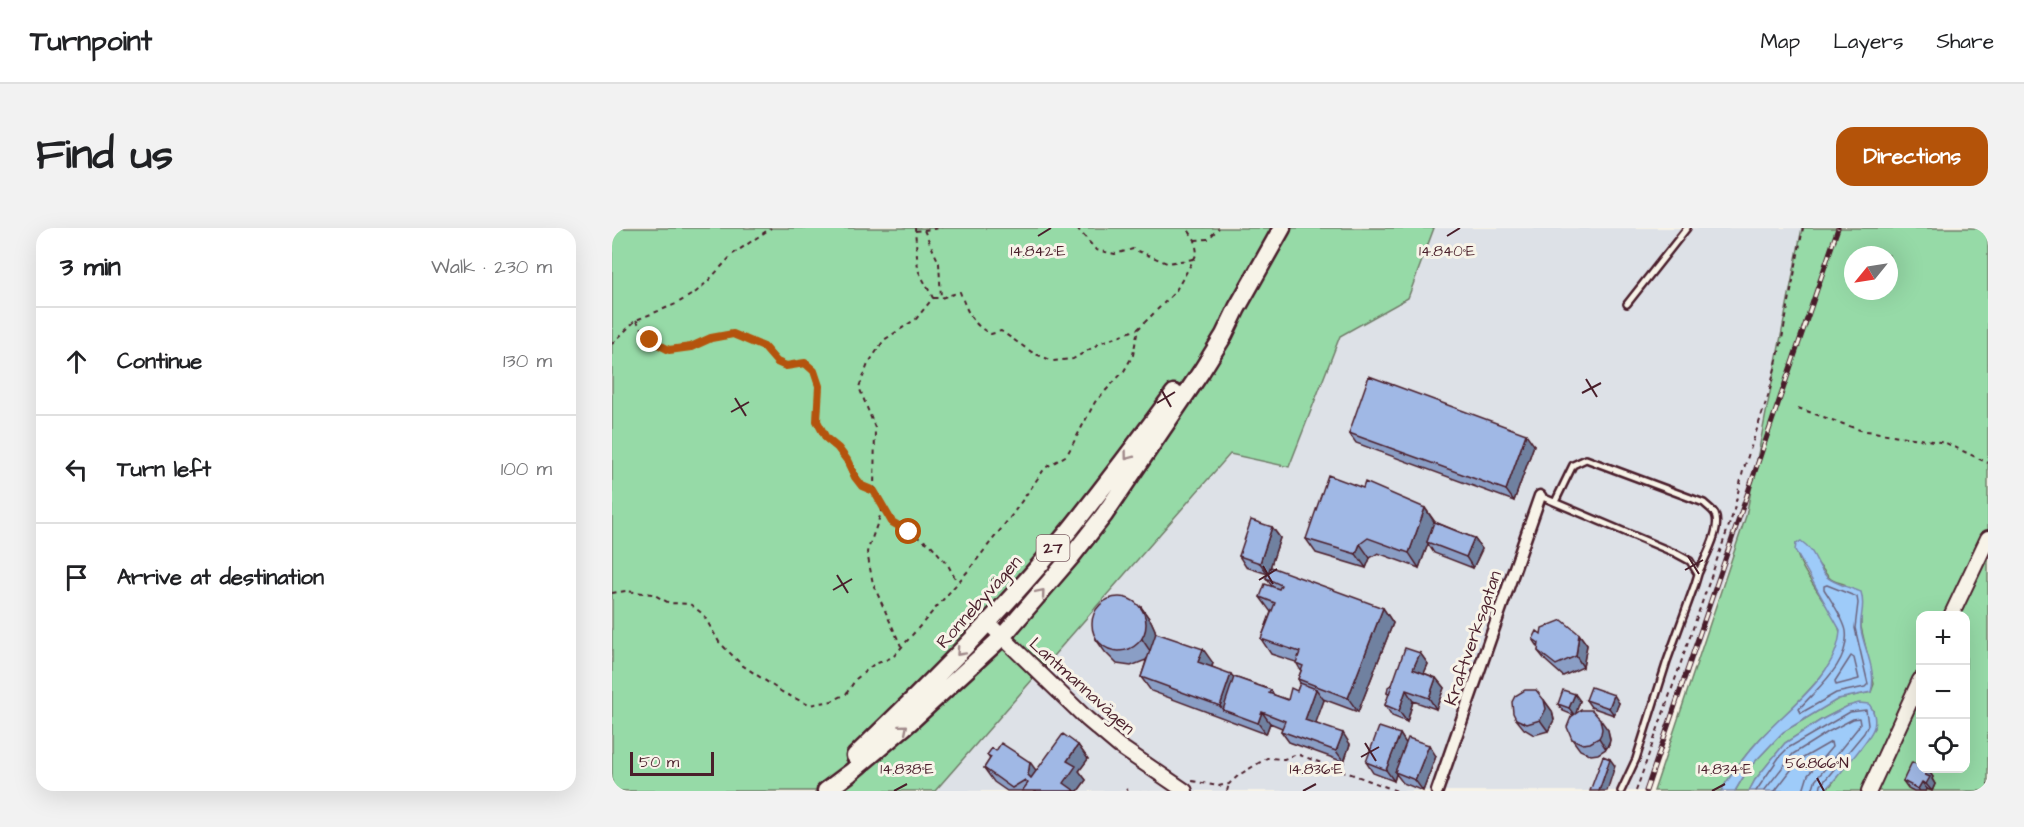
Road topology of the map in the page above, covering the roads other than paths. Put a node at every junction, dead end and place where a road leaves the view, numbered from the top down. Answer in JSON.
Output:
{"nodes":[{"id":1,"x":1282,"y":228,"type":"edge"},
{"id":2,"x":1687,"y":228,"type":"edge"},
{"id":3,"x":1627,"y":304,"type":"dead end"},
{"id":4,"x":1237,"y":308,"type":"junction"},
{"id":5,"x":1540,"y":496,"type":"joint"},
{"id":6,"x":1554,"y":502,"type":"junction"},
{"id":7,"x":1988,"y":538,"type":"edge"},
{"id":8,"x":1698,"y":574,"type":"junction"},
{"id":9,"x":1953,"y":611,"type":"edge"},
{"id":10,"x":988,"y":623,"type":"junction"},
{"id":11,"x":1002,"y":637,"type":"junction"},
{"id":12,"x":1916,"y":689,"type":"edge"},
{"id":13,"x":1183,"y":790,"type":"edge"},
{"id":14,"x":818,"y":791,"type":"edge"},
{"id":15,"x":826,"y":791,"type":"edge"},
{"id":16,"x":1437,"y":791,"type":"edge"},
{"id":17,"x":1621,"y":791,"type":"edge"},
{"id":18,"x":1869,"y":791,"type":"edge"}],
"edges":[{"from":1,"to":4,"type":"main road","name":"Ronnebyvägen","number":"27"},
{"from":2,"to":3,"type":"lane"},
{"from":4,"to":10,"type":"main road","name":"Ronnebyvägen","number":"27","one_way":true},
{"from":11,"to":4,"type":"main road","name":"Ronnebyvägen","number":"27","one_way":true},
{"from":5,"to":6,"type":"lane"},
{"from":5,"to":16,"type":"street","name":"Kraftverksgatan"},
{"from":6,"to":8,"type":"lane"},
{"from":6,"to":8,"type":"lane"},
{"from":7,"to":9,"type":"street"},
{"from":8,"to":17,"type":"lane"},
{"from":10,"to":11,"type":"street","name":"Lantmannavägen"},
{"from":10,"to":14,"type":"main road","name":"Ronnebyvägen","number":"27","one_way":true},
{"from":11,"to":13,"type":"street","name":"Lantmannavägen"},
{"from":15,"to":11,"type":"main road","name":"Ronnebyvägen","number":"27","one_way":true},
{"from":12,"to":18,"type":"street"}]}
